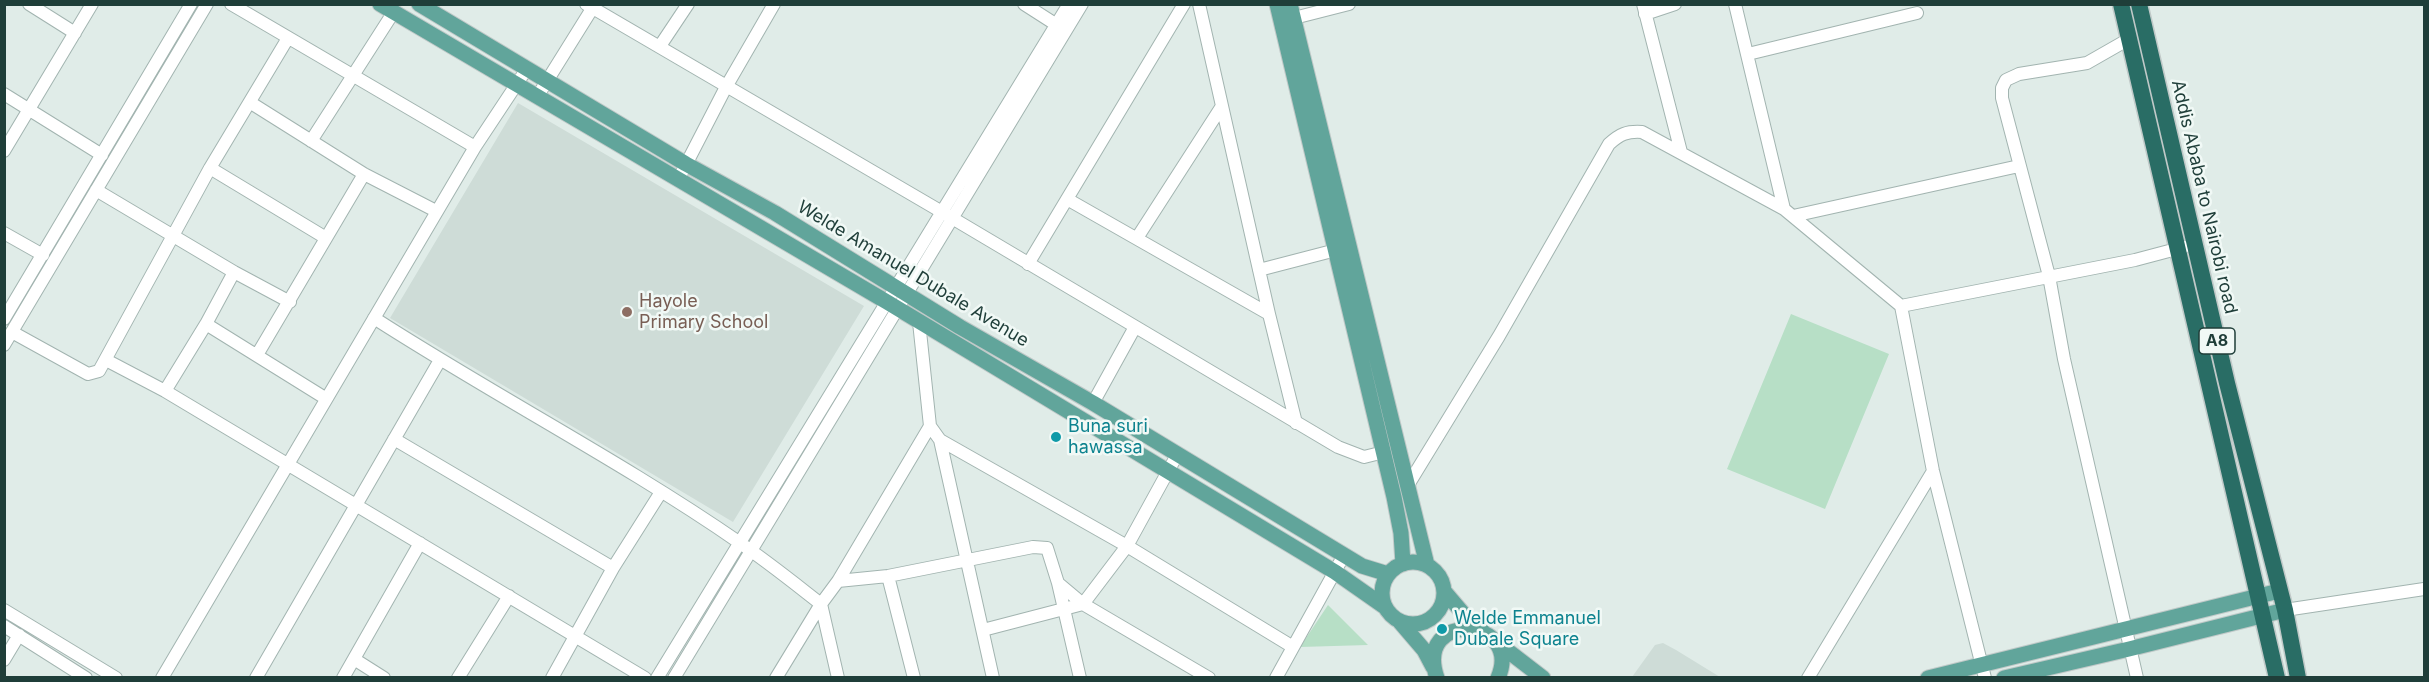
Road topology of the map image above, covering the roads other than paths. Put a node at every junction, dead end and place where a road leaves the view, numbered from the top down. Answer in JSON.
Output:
{"nodes":[{"id":1,"x":29,"y":4,"type":"edge"},
{"id":2,"x":92,"y":4,"type":"edge"},
{"id":3,"x":207,"y":4,"type":"edge"},
{"id":4,"x":231,"y":4,"type":"edge"},
{"id":5,"x":419,"y":4,"type":"edge"},
{"id":6,"x":688,"y":4,"type":"edge"},
{"id":7,"x":774,"y":4,"type":"edge"},
{"id":8,"x":1023,"y":4,"type":"edge"},
{"id":9,"x":1069,"y":4,"type":"edge"},
{"id":10,"x":1082,"y":4,"type":"edge"},
{"id":11,"x":1184,"y":4,"type":"edge"},
{"id":12,"x":1199,"y":4,"type":"edge"},
{"id":13,"x":1277,"y":4,"type":"edge"},
{"id":14,"x":1349,"y":4,"type":"edge"},
{"id":15,"x":1675,"y":4,"type":"edge"},
{"id":16,"x":1735,"y":4,"type":"edge"},
{"id":17,"x":2121,"y":4,"type":"edge"},
{"id":18,"x":2139,"y":4,"type":"edge"},
{"id":19,"x":591,"y":6,"type":"edge"},
{"id":20,"x":184,"y":7,"type":"edge"},
{"id":21,"x":386,"y":9,"type":"edge"},
{"id":22,"x":1644,"y":9,"type":"edge"},
{"id":23,"x":1292,"y":11,"type":"edge"},
{"id":24,"x":1917,"y":13,"type":"dead end"},
{"id":25,"x":1061,"y":28,"type":"junction"},
{"id":26,"x":75,"y":33,"type":"junction"},
{"id":27,"x":288,"y":38,"type":"junction"},
{"id":28,"x":2129,"y":39,"type":"junction"},
{"id":29,"x":660,"y":46,"type":"junction"},
{"id":30,"x":1748,"y":54,"type":"junction"},
{"id":31,"x":526,"y":70,"type":"junction"},
{"id":32,"x":353,"y":77,"type":"junction"},
{"id":33,"x":545,"y":81,"type":"junction"},
{"id":34,"x":517,"y":86,"type":"junction"},
{"id":35,"x":726,"y":87,"type":"junction"},
{"id":36,"x":4,"y":94,"type":"edge"},
{"id":37,"x":537,"y":97,"type":"junction"},
{"id":38,"x":251,"y":103,"type":"junction"},
{"id":39,"x":1222,"y":106,"type":"junction"},
{"id":40,"x":29,"y":108,"type":"junction"},
{"id":41,"x":311,"y":141,"type":"junction"},
{"id":42,"x":475,"y":147,"type":"junction"},
{"id":43,"x":4,"y":151,"type":"edge"},
{"id":44,"x":1681,"y":152,"type":"junction"},
{"id":45,"x":102,"y":155,"type":"junction"},
{"id":46,"x":686,"y":164,"type":"junction"},
{"id":47,"x":2019,"y":166,"type":"junction"},
{"id":48,"x":210,"y":168,"type":"junction"},
{"id":49,"x":364,"y":174,"type":"junction"},
{"id":50,"x":678,"y":180,"type":"junction"},
{"id":51,"x":96,"y":190,"type":"junction"},
{"id":52,"x":1067,"y":199,"type":"junction"},
{"id":53,"x":436,"y":211,"type":"junction"},
{"id":54,"x":1789,"y":212,"type":"junction"},
{"id":55,"x":947,"y":215,"type":"junction"},
{"id":56,"x":4,"y":233,"type":"edge"},
{"id":57,"x":173,"y":236,"type":"junction"},
{"id":58,"x":326,"y":238,"type":"junction"},
{"id":59,"x":1137,"y":238,"type":"junction"},
{"id":60,"x":2196,"y":245,"type":"junction"},
{"id":61,"x":2178,"y":248,"type":"junction"},
{"id":62,"x":1336,"y":250,"type":"junction"},
{"id":63,"x":43,"y":255,"type":"junction"},
{"id":64,"x":1028,"y":264,"type":"junction"},
{"id":65,"x":1259,"y":270,"type":"junction"},
{"id":66,"x":234,"y":272,"type":"junction"},
{"id":67,"x":2049,"y":276,"type":"junction"},
{"id":68,"x":901,"y":291,"type":"junction"},
{"id":69,"x":290,"y":302,"type":"junction"},
{"id":70,"x":892,"y":306,"type":"junction"},
{"id":71,"x":1901,"y":306,"type":"junction"},
{"id":72,"x":1269,"y":314,"type":"junction"},
{"id":73,"x":374,"y":318,"type":"junction"},
{"id":74,"x":4,"y":319,"type":"edge"},
{"id":75,"x":919,"y":322,"type":"junction"},
{"id":76,"x":206,"y":324,"type":"junction"},
{"id":77,"x":1135,"y":327,"type":"junction"},
{"id":78,"x":12,"y":332,"type":"junction"},
{"id":79,"x":4,"y":345,"type":"edge"},
{"id":80,"x":257,"y":355,"type":"junction"},
{"id":81,"x":106,"y":360,"type":"junction"},
{"id":82,"x":440,"y":360,"type":"junction"},
{"id":83,"x":1025,"y":365,"type":"junction"},
{"id":84,"x":1014,"y":380,"type":"junction"},
{"id":85,"x":165,"y":391,"type":"junction"},
{"id":86,"x":326,"y":398,"type":"junction"},
{"id":87,"x":1093,"y":403,"type":"junction"},
{"id":88,"x":1296,"y":423,"type":"junction"},
{"id":89,"x":930,"y":426,"type":"junction"},
{"id":90,"x":394,"y":439,"type":"junction"},
{"id":91,"x":940,"y":440,"type":"junction"},
{"id":92,"x":1384,"y":452,"type":"junction"},
{"id":93,"x":1177,"y":455,"type":"junction"},
{"id":94,"x":287,"y":464,"type":"junction"},
{"id":95,"x":1933,"y":471,"type":"junction"},
{"id":96,"x":1167,"y":472,"type":"junction"},
{"id":97,"x":1408,"y":485,"type":"junction"},
{"id":98,"x":661,"y":492,"type":"junction"},
{"id":99,"x":356,"y":504,"type":"junction"},
{"id":100,"x":420,"y":543,"type":"junction"},
{"id":101,"x":1127,"y":546,"type":"junction"},
{"id":102,"x":745,"y":547,"type":"junction"},
{"id":103,"x":1344,"y":555,"type":"junction"},
{"id":104,"x":966,"y":561,"type":"junction"},
{"id":105,"x":1403,"y":564,"type":"junction"},
{"id":106,"x":1427,"y":566,"type":"junction"},
{"id":107,"x":613,"y":568,"type":"junction"},
{"id":108,"x":1335,"y":573,"type":"junction"},
{"id":109,"x":1388,"y":574,"type":"junction"},
{"id":110,"x":888,"y":576,"type":"junction"},
{"id":111,"x":838,"y":582,"type":"junction"},
{"id":112,"x":1058,"y":582,"type":"junction"},
{"id":113,"x":2424,"y":589,"type":"edge"},
{"id":114,"x":1444,"y":591,"type":"junction"},
{"id":115,"x":2278,"y":591,"type":"junction"},
{"id":116,"x":509,"y":596,"type":"junction"},
{"id":117,"x":2258,"y":596,"type":"junction"},
{"id":118,"x":821,"y":603,"type":"junction"},
{"id":119,"x":1083,"y":604,"type":"junction"},
{"id":120,"x":1385,"y":607,"type":"junction"},
{"id":121,"x":4,"y":610,"type":"edge"},
{"id":122,"x":1065,"y":610,"type":"junction"},
{"id":123,"x":2285,"y":610,"type":"junction"},
{"id":124,"x":2264,"y":615,"type":"junction"},
{"id":125,"x":1400,"y":622,"type":"junction"},
{"id":126,"x":4,"y":626,"type":"edge"},
{"id":127,"x":983,"y":630,"type":"junction"},
{"id":128,"x":2125,"y":630,"type":"junction"},
{"id":129,"x":20,"y":635,"type":"junction"},
{"id":130,"x":576,"y":636,"type":"junction"},
{"id":131,"x":1489,"y":636,"type":"junction"},
{"id":132,"x":1293,"y":646,"type":"junction"},
{"id":133,"x":2129,"y":649,"type":"junction"},
{"id":134,"x":354,"y":659,"type":"junction"},
{"id":135,"x":4,"y":660,"type":"edge"},
{"id":136,"x":1186,"y":665,"type":"junction"},
{"id":137,"x":1983,"y":670,"type":"edge"},
{"id":138,"x":1435,"y":672,"type":"edge"},
{"id":139,"x":85,"y":677,"type":"edge"},
{"id":140,"x":116,"y":678,"type":"edge"},
{"id":141,"x":162,"y":678,"type":"edge"},
{"id":142,"x":256,"y":678,"type":"edge"},
{"id":143,"x":343,"y":678,"type":"edge"},
{"id":144,"x":384,"y":678,"type":"edge"},
{"id":145,"x":458,"y":678,"type":"edge"},
{"id":146,"x":552,"y":678,"type":"edge"},
{"id":147,"x":645,"y":678,"type":"edge"},
{"id":148,"x":657,"y":678,"type":"edge"},
{"id":149,"x":674,"y":678,"type":"edge"},
{"id":150,"x":776,"y":678,"type":"edge"},
{"id":151,"x":838,"y":678,"type":"edge"},
{"id":152,"x":914,"y":678,"type":"edge"},
{"id":153,"x":993,"y":678,"type":"edge"},
{"id":154,"x":1080,"y":678,"type":"edge"},
{"id":155,"x":1180,"y":678,"type":"edge"},
{"id":156,"x":1209,"y":678,"type":"edge"},
{"id":157,"x":1276,"y":678,"type":"edge"},
{"id":158,"x":1498,"y":678,"type":"edge"},
{"id":159,"x":1543,"y":678,"type":"edge"},
{"id":160,"x":1808,"y":678,"type":"edge"},
{"id":161,"x":1928,"y":678,"type":"edge"},
{"id":162,"x":2004,"y":678,"type":"edge"},
{"id":163,"x":2137,"y":678,"type":"edge"},
{"id":164,"x":2277,"y":678,"type":"edge"},
{"id":165,"x":2298,"y":678,"type":"edge"}],
"edges":[{"from":1,"to":26,"type":"street"},
{"from":2,"to":26,"type":"street"},
{"from":3,"to":51,"type":"street"},
{"from":4,"to":27,"type":"street"},
{"from":5,"to":31,"type":"main road","name":"Welde Amanuel Dubale Avenue"},
{"from":6,"to":29,"type":"street"},
{"from":7,"to":35,"type":"street"},
{"from":8,"to":25,"type":"street"},
{"from":9,"to":25,"type":"street"},
{"from":10,"to":25,"type":"street"},
{"from":11,"to":52,"type":"street"},
{"from":12,"to":39,"type":"street"},
{"from":13,"to":62,"type":"main road"},
{"from":14,"to":23,"type":"street"},
{"from":15,"to":22,"type":"street"},
{"from":16,"to":30,"type":"street"},
{"from":17,"to":28,"type":"highway","name":"Addis Ababa to Nairobi road","number":"A8"},
{"from":18,"to":60,"type":"highway","name":"Addis Ababa to Nairobi road","number":"A8"},
{"from":19,"to":29,"type":"street"},
{"from":19,"to":33,"type":"street"},
{"from":20,"to":45,"type":"street"},
{"from":21,"to":32,"type":"street"},
{"from":21,"to":34,"type":"main road"},
{"from":22,"to":44,"type":"street"},
{"from":23,"to":97,"type":"main road"},
{"from":24,"to":30,"type":"street"},
{"from":25,"to":55,"type":"street"},
{"from":26,"to":40,"type":"street"},
{"from":27,"to":32,"type":"street"},
{"from":27,"to":38,"type":"street"},
{"from":28,"to":47,"type":"street"},
{"from":28,"to":61,"type":"highway","name":"Addis Ababa to Nairobi road","number":"A8"},
{"from":29,"to":35,"type":"street"},
{"from":30,"to":54,"type":"street"},
{"from":31,"to":33,"type":"main road","name":"Welde Amanuel Dubale Avenue"},
{"from":31,"to":34,"type":"street"},
{"from":32,"to":41,"type":"street"},
{"from":32,"to":42,"type":"street"},
{"from":33,"to":37,"type":"street"},
{"from":33,"to":46,"type":"main road","name":"Welde Amanuel Dubale Avenue"},
{"from":34,"to":37,"type":"main road"},
{"from":34,"to":42,"type":"street"},
{"from":35,"to":46,"type":"street"},
{"from":35,"to":55,"type":"street"},
{"from":36,"to":40,"type":"street"},
{"from":37,"to":50,"type":"main road"},
{"from":38,"to":41,"type":"street"},
{"from":38,"to":48,"type":"street"},
{"from":39,"to":59,"type":"street"},
{"from":39,"to":65,"type":"street"},
{"from":40,"to":43,"type":"street"},
{"from":40,"to":45,"type":"street"},
{"from":41,"to":49,"type":"street"},
{"from":42,"to":53,"type":"street"},
{"from":44,"to":54,"type":"street"},
{"from":44,"to":97,"type":"street"},
{"from":45,"to":63,"type":"street"},
{"from":46,"to":50,"type":"street"},
{"from":46,"to":68,"type":"main road","name":"Welde Amanuel Dubale Avenue"},
{"from":47,"to":54,"type":"street"},
{"from":47,"to":67,"type":"street"},
{"from":48,"to":57,"type":"street"},
{"from":48,"to":58,"type":"street"},
{"from":49,"to":53,"type":"street"},
{"from":49,"to":58,"type":"street"},
{"from":50,"to":70,"type":"main road"},
{"from":51,"to":57,"type":"street"},
{"from":51,"to":78,"type":"street"},
{"from":52,"to":59,"type":"street"},
{"from":52,"to":64,"type":"street"},
{"from":53,"to":73,"type":"street"},
{"from":54,"to":71,"type":"street"},
{"from":55,"to":64,"type":"street"},
{"from":55,"to":68,"type":"street"},
{"from":56,"to":63,"type":"street"},
{"from":57,"to":66,"type":"street"},
{"from":57,"to":81,"type":"street"},
{"from":58,"to":69,"type":"street"},
{"from":59,"to":72,"type":"street"},
{"from":60,"to":61,"type":"street"},
{"from":60,"to":115,"type":"highway","name":"Addis Ababa to Nairobi road","number":"A8"},
{"from":61,"to":67,"type":"street"},
{"from":61,"to":117,"type":"highway","name":"Addis Ababa to Nairobi road","number":"A8"},
{"from":62,"to":65,"type":"street"},
{"from":62,"to":92,"type":"main road"},
{"from":63,"to":74,"type":"street"},
{"from":64,"to":77,"type":"street"},
{"from":65,"to":72,"type":"street"},
{"from":66,"to":69,"type":"street"},
{"from":66,"to":76,"type":"street"},
{"from":67,"to":71,"type":"street"},
{"from":67,"to":128,"type":"street"},
{"from":68,"to":70,"type":"street"},
{"from":68,"to":83,"type":"main road","name":"Welde Amanuel Dubale Avenue"},
{"from":69,"to":80,"type":"street"},
{"from":70,"to":75,"type":"main road"},
{"from":70,"to":102,"type":"street"},
{"from":71,"to":95,"type":"street"},
{"from":72,"to":88,"type":"street"},
{"from":73,"to":82,"type":"street"},
{"from":73,"to":86,"type":"street"},
{"from":75,"to":84,"type":"main road"},
{"from":75,"to":89,"type":"street"},
{"from":76,"to":80,"type":"street"},
{"from":76,"to":85,"type":"street"},
{"from":77,"to":87,"type":"street"},
{"from":77,"to":88,"type":"street"},
{"from":78,"to":79,"type":"street"},
{"from":78,"to":81,"type":"street"},
{"from":80,"to":86,"type":"street"},
{"from":81,"to":85,"type":"street"},
{"from":82,"to":90,"type":"street"},
{"from":82,"to":98,"type":"street"},
{"from":83,"to":84,"type":"main road"},
{"from":83,"to":87,"type":"main road","name":"Welde Amanuel Dubale Avenue"},
{"from":84,"to":96,"type":"main road"},
{"from":85,"to":94,"type":"street"},
{"from":86,"to":94,"type":"street"},
{"from":87,"to":93,"type":"main road","name":"Welde Amanuel Dubale Avenue"},
{"from":88,"to":92,"type":"street"},
{"from":89,"to":91,"type":"street"},
{"from":89,"to":111,"type":"street"},
{"from":90,"to":99,"type":"street"},
{"from":90,"to":107,"type":"street"},
{"from":91,"to":101,"type":"street"},
{"from":91,"to":104,"type":"street"},
{"from":92,"to":105,"type":"main road"},
{"from":93,"to":96,"type":"street"},
{"from":93,"to":103,"type":"main road","name":"Welde Amanuel Dubale Avenue"},
{"from":94,"to":99,"type":"street"},
{"from":94,"to":141,"type":"street"},
{"from":95,"to":137,"type":"street"},
{"from":95,"to":160,"type":"street"},
{"from":96,"to":101,"type":"street"},
{"from":96,"to":108,"type":"main road"},
{"from":97,"to":106,"type":"main road"},
{"from":98,"to":102,"type":"street"},
{"from":98,"to":107,"type":"street"},
{"from":99,"to":100,"type":"street"},
{"from":99,"to":142,"type":"street"},
{"from":100,"to":116,"type":"street"},
{"from":100,"to":134,"type":"street"},
{"from":101,"to":119,"type":"street"},
{"from":101,"to":132,"type":"street"},
{"from":102,"to":118,"type":"street"},
{"from":102,"to":148,"type":"street"},
{"from":102,"to":149,"type":"street"},
{"from":103,"to":108,"type":"street"},
{"from":103,"to":109,"type":"main road","name":"Welde Amanuel Dubale Avenue"},
{"from":104,"to":110,"type":"street"},
{"from":104,"to":112,"type":"street"},
{"from":104,"to":127,"type":"street"},
{"from":105,"to":106,"type":"main road"},
{"from":105,"to":109,"type":"main road"},
{"from":106,"to":114,"type":"main road"},
{"from":107,"to":130,"type":"street"},
{"from":108,"to":120,"type":"main road"},
{"from":108,"to":132,"type":"street"},
{"from":109,"to":120,"type":"main road"},
{"from":110,"to":111,"type":"street"},
{"from":110,"to":152,"type":"street"},
{"from":111,"to":118,"type":"street"},
{"from":112,"to":119,"type":"street"},
{"from":112,"to":122,"type":"street"},
{"from":113,"to":123,"type":"street"},
{"from":114,"to":125,"type":"main road"},
{"from":114,"to":131,"type":"main road"},
{"from":115,"to":117,"type":"main road"},
{"from":115,"to":123,"type":"highway","name":"Addis Ababa to Nairobi road","number":"A8"},
{"from":116,"to":130,"type":"street"},
{"from":116,"to":145,"type":"street"},
{"from":117,"to":124,"type":"highway","name":"Addis Ababa to Nairobi road","number":"A8"},
{"from":117,"to":128,"type":"main road"},
{"from":118,"to":150,"type":"street"},
{"from":118,"to":151,"type":"street"},
{"from":119,"to":122,"type":"street"},
{"from":119,"to":136,"type":"street"},
{"from":120,"to":125,"type":"main road"},
{"from":121,"to":140,"type":"street"},
{"from":122,"to":127,"type":"street"},
{"from":122,"to":154,"type":"street"},
{"from":123,"to":124,"type":"main road"},
{"from":123,"to":165,"type":"highway","name":"Addis Ababa to Nairobi road","number":"A8"},
{"from":124,"to":133,"type":"main road"},
{"from":124,"to":164,"type":"highway","name":"Addis Ababa to Nairobi road","number":"A8"},
{"from":125,"to":138,"type":"main road"},
{"from":126,"to":129,"type":"street"},
{"from":127,"to":153,"type":"street"},
{"from":128,"to":133,"type":"street"},
{"from":128,"to":137,"type":"main road"},
{"from":129,"to":135,"type":"street"},
{"from":129,"to":139,"type":"street"},
{"from":130,"to":146,"type":"street"},
{"from":130,"to":147,"type":"street"},
{"from":131,"to":138,"type":"main road"},
{"from":131,"to":158,"type":"main road"},
{"from":131,"to":159,"type":"main road"},
{"from":132,"to":157,"type":"street"},
{"from":133,"to":162,"type":"main road"},
{"from":133,"to":163,"type":"street"},
{"from":134,"to":143,"type":"street"},
{"from":134,"to":144,"type":"street"},
{"from":136,"to":155,"type":"street"},
{"from":136,"to":156,"type":"street"},
{"from":137,"to":161,"type":"main road"}]}
